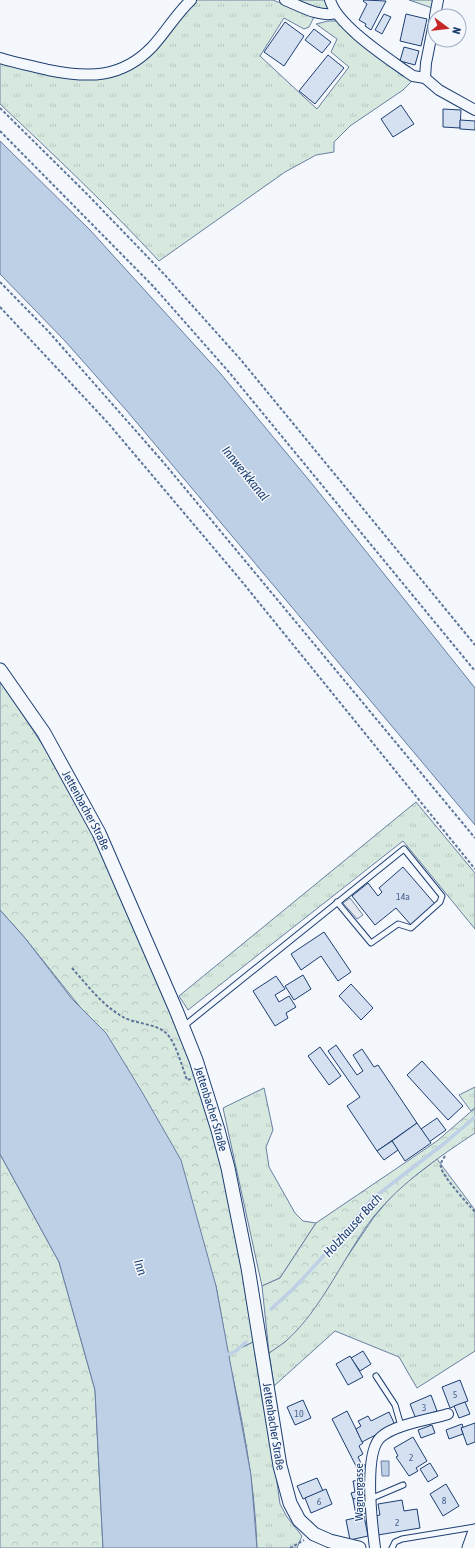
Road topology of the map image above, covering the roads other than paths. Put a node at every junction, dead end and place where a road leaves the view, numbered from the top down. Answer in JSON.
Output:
{"nodes":[{"id":1,"x":191,"y":0,"type":"edge"},
{"id":2,"x":284,"y":0,"type":"edge"},
{"id":3,"x":330,"y":0,"type":"edge"},
{"id":4,"x":336,"y":13,"type":"junction"},
{"id":5,"x":429,"y":48,"type":"edge"},
{"id":6,"x":0,"y":58,"type":"edge"},
{"id":7,"x":426,"y":78,"type":"junction"},
{"id":8,"x":475,"y":110,"type":"edge"},
{"id":9,"x":0,"y":670,"type":"edge"},
{"id":10,"x":337,"y":902,"type":"junction"},
{"id":11,"x":183,"y":1026,"type":"junction"},
{"id":12,"x":376,"y":1376,"type":"dead end"},
{"id":13,"x":448,"y":1414,"type":"dead end"},
{"id":14,"x":401,"y":1426,"type":"junction"},
{"id":15,"x":403,"y":1485,"type":"dead end"},
{"id":16,"x":370,"y":1499,"type":"junction"},
{"id":17,"x":475,"y":1529,"type":"edge"},
{"id":18,"x":359,"y":1548,"type":"edge"},
{"id":19,"x":375,"y":1548,"type":"edge"},
{"id":20,"x":392,"y":1548,"type":"edge"},
{"id":21,"x":469,"y":1548,"type":"edge"}],
"edges":[{"from":1,"to":6,"type":"street"},
{"from":2,"to":4,"type":"street"},
{"from":3,"to":4,"type":"street"},
{"from":4,"to":7,"type":"street"},
{"from":5,"to":7,"type":"street"},
{"from":7,"to":8,"type":"street"},
{"from":9,"to":11,"type":"street","name":"Jettenbacher Straße"},
{"from":10,"to":10,"type":"lane"},
{"from":10,"to":11,"type":"lane"},
{"from":11,"to":18,"type":"street","name":"Jettenbacher Straße"},
{"from":12,"to":14,"type":"lane"},
{"from":13,"to":14,"type":"street","name":"Wagnergasse"},
{"from":14,"to":16,"type":"street","name":"Wagnergasse"},
{"from":15,"to":16,"type":"lane"},
{"from":16,"to":19,"type":"street","name":"Wagnergasse"},
{"from":17,"to":20,"type":"lane"},
{"from":17,"to":21,"type":"street"}]}
